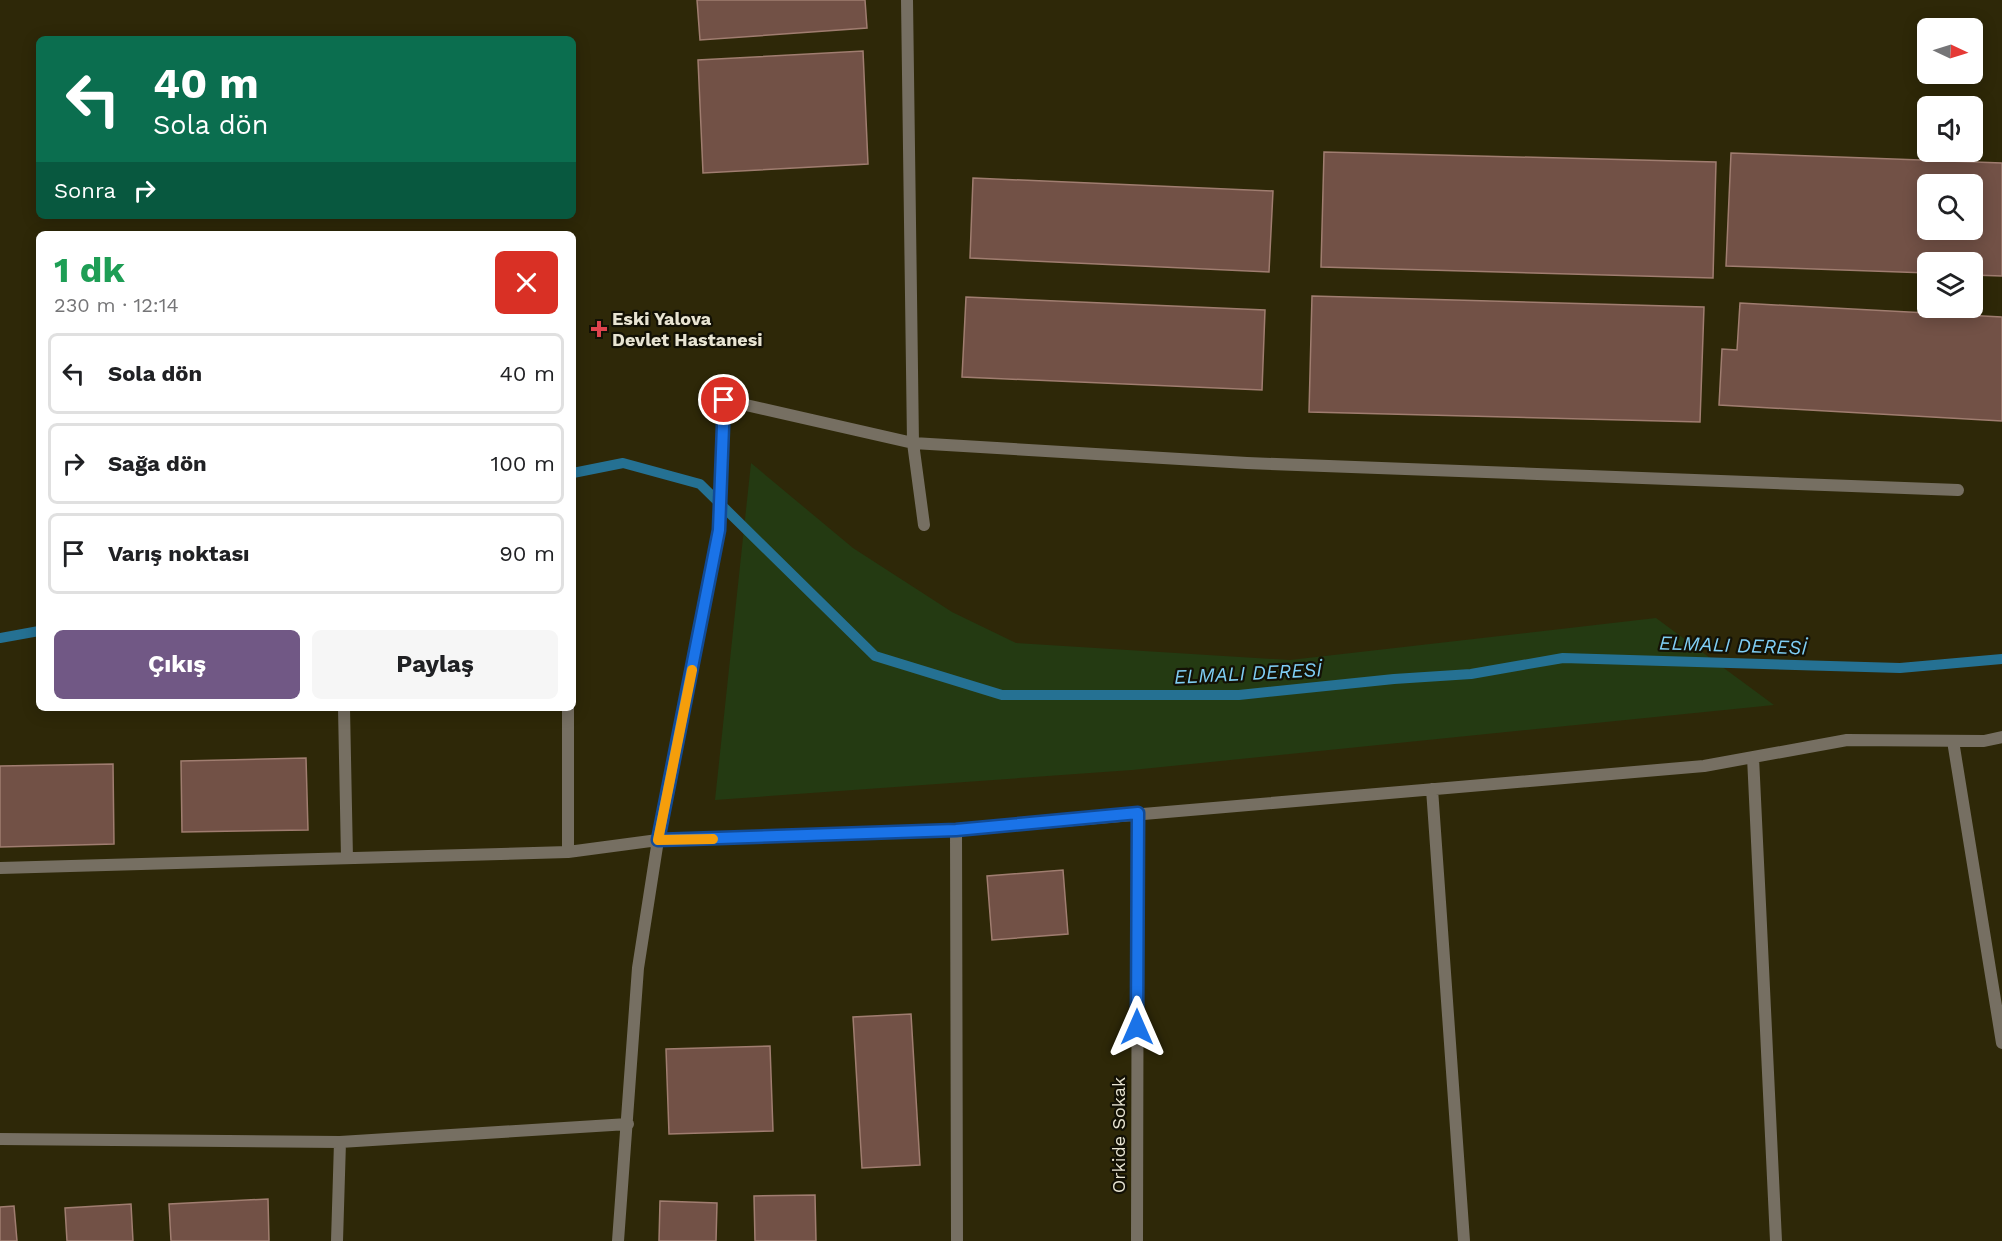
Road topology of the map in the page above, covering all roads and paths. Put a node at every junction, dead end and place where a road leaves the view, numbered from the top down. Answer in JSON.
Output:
{"nodes":[{"id":1,"x":908,"y":0,"type":"edge"},
{"id":2,"x":913,"y":443,"type":"junction"},
{"id":3,"x":1958,"y":490,"type":"dead end"},
{"id":4,"x":924,"y":525,"type":"dead end"},
{"id":5,"x":344,"y":711,"type":"edge"},
{"id":6,"x":568,"y":711,"type":"edge"},
{"id":7,"x":2002,"y":737,"type":"edge"},
{"id":8,"x":1953,"y":741,"type":"junction"},
{"id":9,"x":1753,"y":758,"type":"junction"},
{"id":10,"x":1432,"y":789,"type":"junction"},
{"id":11,"x":1138,"y":813,"type":"junction"},
{"id":12,"x":956,"y":830,"type":"junction"},
{"id":13,"x":658,"y":840,"type":"junction"},
{"id":14,"x":568,"y":852,"type":"junction"},
{"id":15,"x":347,"y":858,"type":"junction"},
{"id":16,"x":0,"y":868,"type":"edge"},
{"id":17,"x":2002,"y":1043,"type":"edge"},
{"id":18,"x":628,"y":1124,"type":"junction"},
{"id":19,"x":0,"y":1139,"type":"edge"},
{"id":20,"x":340,"y":1142,"type":"junction"},
{"id":21,"x":337,"y":1241,"type":"edge"},
{"id":22,"x":618,"y":1241,"type":"edge"},
{"id":23,"x":957,"y":1241,"type":"edge"},
{"id":24,"x":1137,"y":1241,"type":"edge"},
{"id":25,"x":1464,"y":1241,"type":"edge"},
{"id":26,"x":1776,"y":1241,"type":"edge"}],
"edges":[{"from":1,"to":2,"type":"street"},
{"from":2,"to":3,"type":"street"},
{"from":2,"to":4,"type":"street"},
{"from":2,"to":13,"type":"street"},
{"from":5,"to":15,"type":"street"},
{"from":6,"to":14,"type":"street"},
{"from":7,"to":8,"type":"street"},
{"from":8,"to":9,"type":"street"},
{"from":8,"to":17,"type":"street"},
{"from":9,"to":10,"type":"street"},
{"from":9,"to":26,"type":"street"},
{"from":10,"to":11,"type":"street"},
{"from":10,"to":25,"type":"street"},
{"from":11,"to":12,"type":"street"},
{"from":11,"to":24,"type":"street","name":"Orkide Sokak"},
{"from":12,"to":13,"type":"street"},
{"from":12,"to":23,"type":"street"},
{"from":13,"to":14,"type":"street"},
{"from":13,"to":18,"type":"street"},
{"from":14,"to":15,"type":"street"},
{"from":15,"to":16,"type":"street"},
{"from":18,"to":20,"type":"street"},
{"from":18,"to":22,"type":"street"},
{"from":19,"to":20,"type":"street"},
{"from":20,"to":21,"type":"street"}]}
